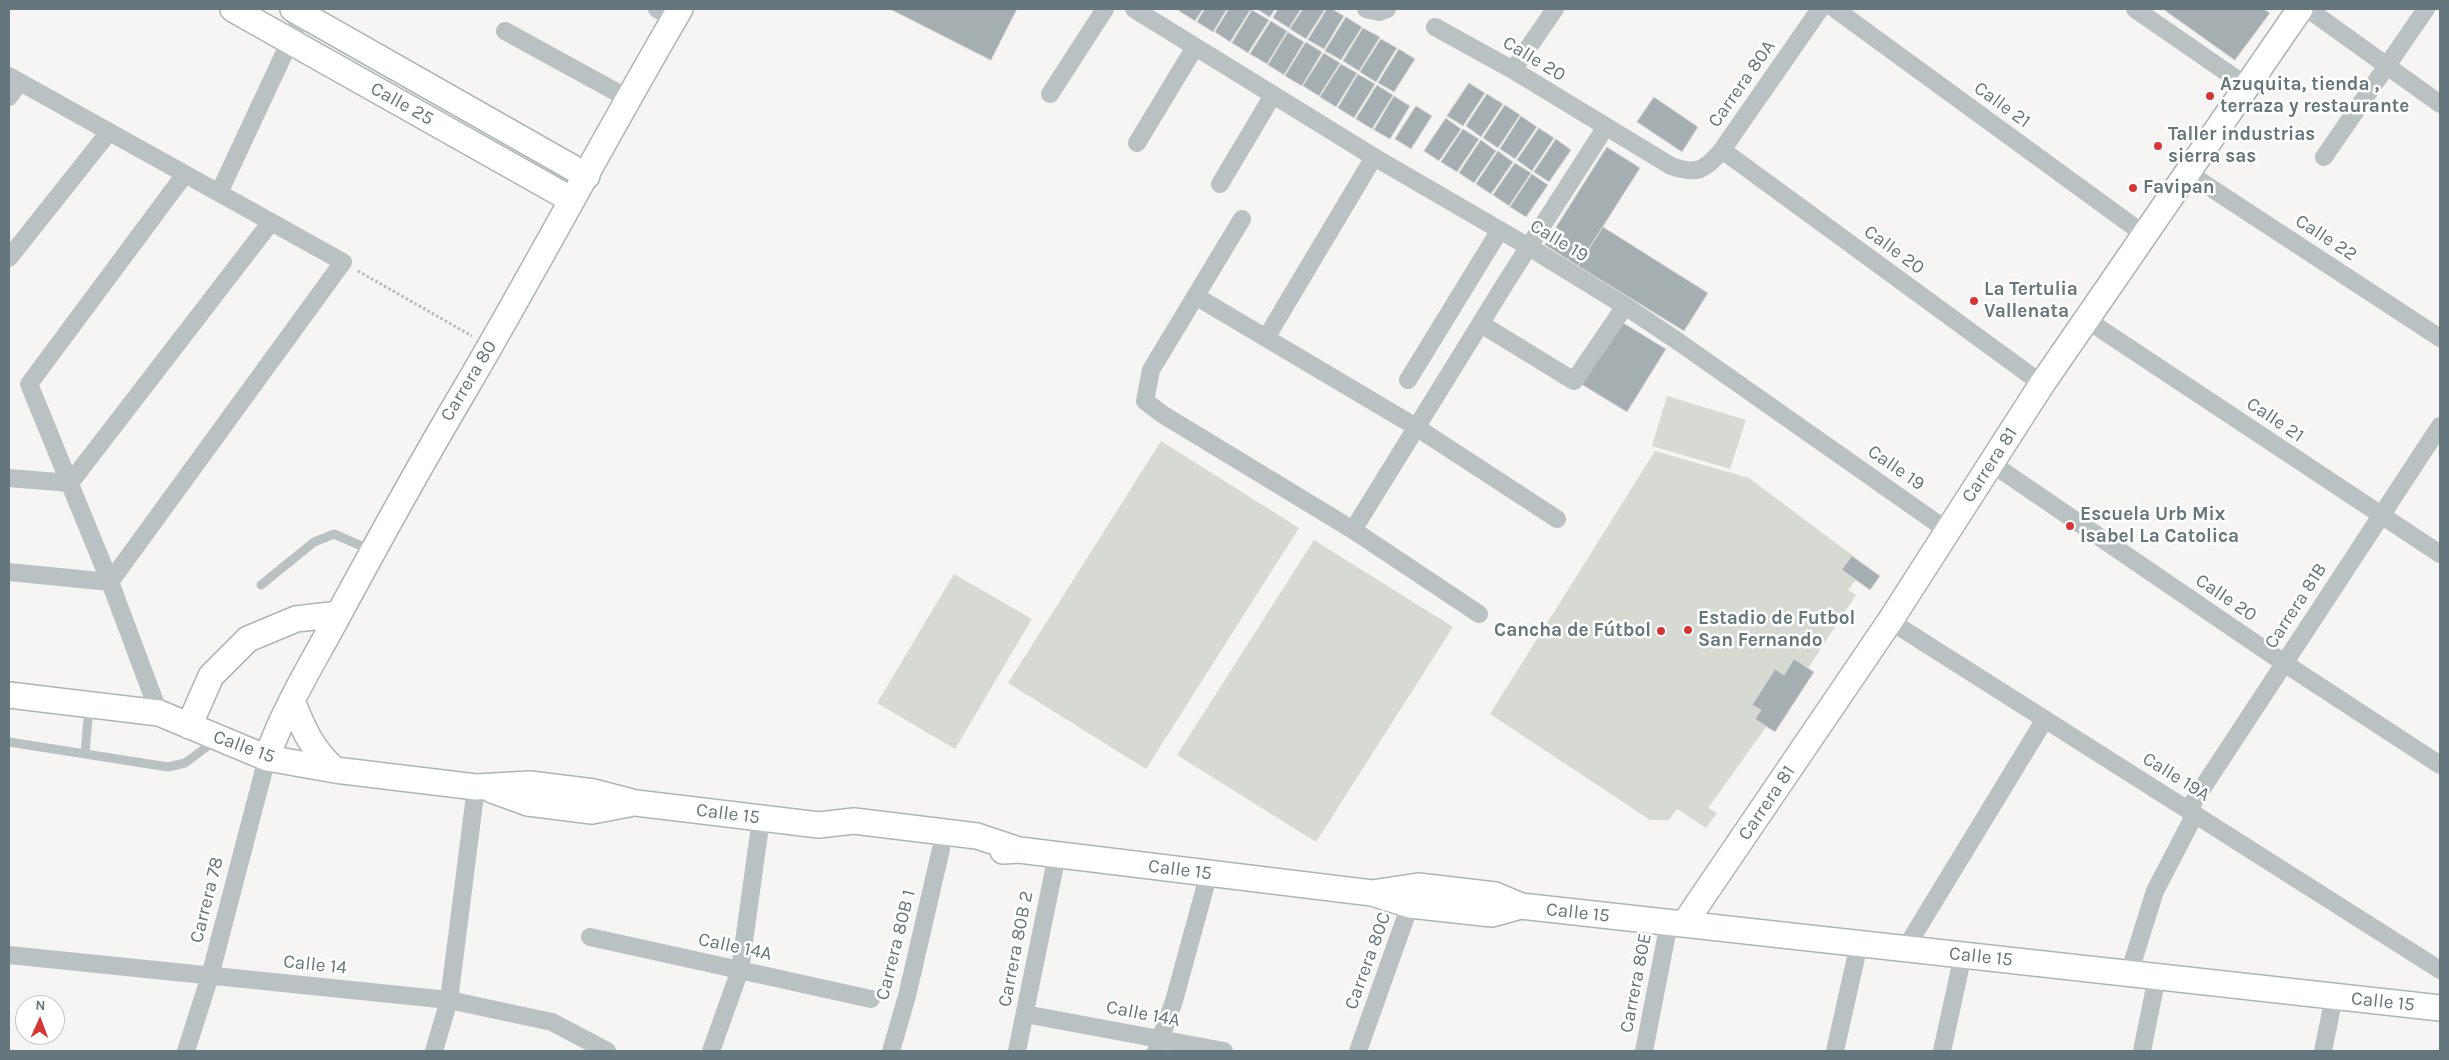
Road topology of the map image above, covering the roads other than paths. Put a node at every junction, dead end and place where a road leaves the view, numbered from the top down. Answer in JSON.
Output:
{"nodes":[{"id":1,"x":233,"y":9,"type":"edge"},
{"id":2,"x":1104,"y":9,"type":"edge"},
{"id":3,"x":1134,"y":9,"type":"edge"},
{"id":4,"x":1555,"y":9,"type":"edge"},
{"id":5,"x":1820,"y":9,"type":"edge"},
{"id":6,"x":1835,"y":9,"type":"edge"},
{"id":7,"x":2135,"y":9,"type":"edge"},
{"id":8,"x":2300,"y":9,"type":"edge"},
{"id":9,"x":2308,"y":9,"type":"edge"},
{"id":10,"x":2426,"y":9,"type":"edge"},
{"id":11,"x":300,"y":11,"type":"edge"},
{"id":12,"x":670,"y":12,"type":"edge"},
{"id":13,"x":1435,"y":27,"type":"dead end"},
{"id":14,"x":505,"y":31,"type":"dead end"},
{"id":15,"x":290,"y":40,"type":"junction"},
{"id":16,"x":1195,"y":47,"type":"junction"},
{"id":17,"x":2385,"y":66,"type":"junction"},
{"id":18,"x":1513,"y":70,"type":"junction"},
{"id":19,"x":14,"y":79,"type":"edge"},
{"id":20,"x":2245,"y":85,"type":"junction"},
{"id":21,"x":1050,"y":94,"type":"dead end"},
{"id":22,"x":1273,"y":95,"type":"junction"},
{"id":23,"x":9,"y":97,"type":"edge"},
{"id":24,"x":629,"y":99,"type":"junction"},
{"id":25,"x":2440,"y":104,"type":"edge"},
{"id":26,"x":1605,"y":128,"type":"junction"},
{"id":27,"x":109,"y":132,"type":"junction"},
{"id":28,"x":1137,"y":143,"type":"dead end"},
{"id":29,"x":1722,"y":150,"type":"junction"},
{"id":30,"x":1374,"y":156,"type":"junction"},
{"id":31,"x":2324,"y":157,"type":"dead end"},
{"id":32,"x":1689,"y":172,"type":"joint"},
{"id":33,"x":2188,"y":173,"type":"junction"},
{"id":34,"x":185,"y":174,"type":"junction"},
{"id":35,"x":587,"y":176,"type":"junction"},
{"id":36,"x":1220,"y":184,"type":"dead end"},
{"id":37,"x":218,"y":193,"type":"junction"},
{"id":38,"x":572,"y":200,"type":"junction"},
{"id":39,"x":1242,"y":219,"type":"dead end"},
{"id":40,"x":271,"y":222,"type":"junction"},
{"id":41,"x":1500,"y":230,"type":"junction"},
{"id":42,"x":2144,"y":235,"type":"junction"},
{"id":43,"x":1529,"y":247,"type":"junction"},
{"id":44,"x":9,"y":258,"type":"edge"},
{"id":45,"x":1197,"y":297,"type":"junction"},
{"id":46,"x":1625,"y":306,"type":"junction"},
{"id":47,"x":2087,"y":320,"type":"junction"},
{"id":48,"x":1480,"y":324,"type":"junction"},
{"id":49,"x":1266,"y":338,"type":"junction"},
{"id":50,"x":2440,"y":338,"type":"edge"},
{"id":51,"x":1408,"y":380,"type":"dead end"},
{"id":52,"x":2042,"y":384,"type":"junction"},
{"id":53,"x":2440,"y":426,"type":"edge"},
{"id":54,"x":1416,"y":427,"type":"junction"},
{"id":55,"x":1991,"y":463,"type":"junction"},
{"id":56,"x":9,"y":478,"type":"edge"},
{"id":57,"x":70,"y":483,"type":"junction"},
{"id":58,"x":2380,"y":516,"type":"junction"},
{"id":59,"x":1557,"y":519,"type":"dead end"},
{"id":60,"x":1353,"y":530,"type":"junction"},
{"id":61,"x":1948,"y":531,"type":"junction"},
{"id":62,"x":373,"y":551,"type":"junction"},
{"id":63,"x":2440,"y":554,"type":"edge"},
{"id":64,"x":9,"y":572,"type":"edge"},
{"id":65,"x":110,"y":582,"type":"junction"},
{"id":66,"x":261,"y":585,"type":"dead end"},
{"id":67,"x":339,"y":614,"type":"junction"},
{"id":68,"x":1479,"y":614,"type":"dead end"},
{"id":69,"x":1890,"y":621,"type":"junction"},
{"id":70,"x":2284,"y":662,"type":"junction"},
{"id":71,"x":9,"y":695,"type":"edge"},
{"id":72,"x":292,"y":701,"type":"junction"},
{"id":73,"x":90,"y":704,"type":"junction"},
{"id":74,"x":159,"y":713,"type":"junction"},
{"id":75,"x":2044,"y":719,"type":"junction"},
{"id":76,"x":189,"y":726,"type":"junction"},
{"id":77,"x":218,"y":738,"type":"junction"},
{"id":78,"x":9,"y":742,"type":"edge"},
{"id":79,"x":85,"y":752,"type":"junction"},
{"id":80,"x":267,"y":758,"type":"junction"},
{"id":81,"x":2440,"y":765,"type":"edge"},
{"id":82,"x":335,"y":770,"type":"junction"},
{"id":83,"x":479,"y":787,"type":"junction"},
{"id":84,"x":2192,"y":812,"type":"junction"},
{"id":85,"x":761,"y":819,"type":"junction"},
{"id":86,"x":819,"y":825,"type":"junction"},
{"id":87,"x":941,"y":849,"type":"junction"},
{"id":88,"x":1019,"y":850,"type":"junction"},
{"id":89,"x":1057,"y":855,"type":"junction"},
{"id":90,"x":1209,"y":873,"type":"junction"},
{"id":91,"x":1414,"y":895,"type":"junction"},
{"id":92,"x":1677,"y":923,"type":"junction"},
{"id":93,"x":590,"y":937,"type":"dead end"},
{"id":94,"x":1860,"y":944,"type":"junction"},
{"id":95,"x":1905,"y":949,"type":"junction"},
{"id":96,"x":9,"y":955,"type":"edge"},
{"id":97,"x":1963,"y":955,"type":"junction"},
{"id":98,"x":740,"y":970,"type":"junction"},
{"id":99,"x":2440,"y":970,"type":"edge"},
{"id":100,"x":2130,"y":974,"type":"junction"},
{"id":101,"x":210,"y":976,"type":"junction"},
{"id":102,"x":2157,"y":977,"type":"junction"},
{"id":103,"x":2334,"y":996,"type":"junction"},
{"id":104,"x":871,"y":999,"type":"dead end"},
{"id":105,"x":449,"y":1000,"type":"junction"},
{"id":106,"x":2440,"y":1008,"type":"edge"},
{"id":107,"x":1025,"y":1014,"type":"junction"},
{"id":108,"x":1159,"y":1045,"type":"edge"},
{"id":109,"x":186,"y":1051,"type":"edge"},
{"id":110,"x":434,"y":1051,"type":"edge"},
{"id":111,"x":607,"y":1051,"type":"edge"},
{"id":112,"x":711,"y":1051,"type":"edge"},
{"id":113,"x":891,"y":1051,"type":"edge"},
{"id":114,"x":1016,"y":1051,"type":"edge"},
{"id":115,"x":1224,"y":1051,"type":"edge"},
{"id":116,"x":1358,"y":1051,"type":"edge"},
{"id":117,"x":1644,"y":1051,"type":"edge"},
{"id":118,"x":1835,"y":1051,"type":"edge"},
{"id":119,"x":1942,"y":1051,"type":"edge"},
{"id":120,"x":2142,"y":1051,"type":"edge"},
{"id":121,"x":2323,"y":1051,"type":"edge"}],
"edges":[{"from":1,"to":15,"type":"street","name":"Calle 25"},
{"from":2,"to":21,"type":"street"},
{"from":3,"to":16,"type":"street","name":"Calle 19"},
{"from":4,"to":18,"type":"street"},
{"from":5,"to":29,"type":"street","name":"Carrera 80A"},
{"from":6,"to":42,"type":"street","name":"Calle 21"},
{"from":7,"to":20,"type":"street"},
{"from":8,"to":20,"type":"street","name":"Carrera 81"},
{"from":9,"to":17,"type":"street"},
{"from":10,"to":17,"type":"street"},
{"from":11,"to":15,"type":"street"},
{"from":11,"to":35,"type":"street","name":"Calle 25"},
{"from":12,"to":24,"type":"street","name":"Carrera 80"},
{"from":13,"to":18,"type":"street","name":"Calle 20"},
{"from":14,"to":24,"type":"street"},
{"from":15,"to":37,"type":"street"},
{"from":15,"to":38,"type":"street","name":"Calle 25"},
{"from":16,"to":22,"type":"street","name":"Calle 19"},
{"from":16,"to":28,"type":"street"},
{"from":17,"to":25,"type":"street"},
{"from":17,"to":31,"type":"street"},
{"from":18,"to":26,"type":"street","name":"Calle 20"},
{"from":19,"to":23,"type":"street"},
{"from":19,"to":27,"type":"street"},
{"from":20,"to":33,"type":"street","name":"Carrera 81"},
{"from":22,"to":30,"type":"street","name":"Calle 19"},
{"from":22,"to":36,"type":"street"},
{"from":24,"to":35,"type":"street","name":"Carrera 80"},
{"from":26,"to":32,"type":"street","name":"Calle 20"},
{"from":26,"to":43,"type":"street"},
{"from":27,"to":34,"type":"street"},
{"from":27,"to":44,"type":"street"},
{"from":29,"to":32,"type":"street","name":"Carrera 80A"},
{"from":29,"to":52,"type":"street","name":"Calle 20"},
{"from":30,"to":41,"type":"street","name":"Calle 19"},
{"from":30,"to":49,"type":"street"},
{"from":33,"to":42,"type":"street","name":"Carrera 81"},
{"from":33,"to":50,"type":"street","name":"Calle 22"},
{"from":34,"to":37,"type":"street"},
{"from":34,"to":57,"type":"street"},
{"from":35,"to":38,"type":"street","name":"Carrera 80"},
{"from":37,"to":40,"type":"street"},
{"from":38,"to":62,"type":"street","name":"Carrera 80"},
{"from":39,"to":45,"type":"street"},
{"from":40,"to":57,"type":"street"},
{"from":40,"to":65,"type":"street"},
{"from":41,"to":43,"type":"street","name":"Calle 19"},
{"from":41,"to":51,"type":"street"},
{"from":42,"to":47,"type":"street","name":"Carrera 81"},
{"from":43,"to":46,"type":"street","name":"Calle 19"},
{"from":43,"to":48,"type":"street"},
{"from":45,"to":49,"type":"street"},
{"from":45,"to":60,"type":"street"},
{"from":46,"to":48,"type":"street"},
{"from":46,"to":61,"type":"street","name":"Calle 19"},
{"from":47,"to":52,"type":"street","name":"Carrera 81"},
{"from":47,"to":58,"type":"street","name":"Calle 21"},
{"from":48,"to":54,"type":"street"},
{"from":49,"to":54,"type":"street"},
{"from":52,"to":55,"type":"street","name":"Carrera 81"},
{"from":53,"to":58,"type":"street","name":"Carrera 81B"},
{"from":54,"to":59,"type":"street"},
{"from":54,"to":60,"type":"street"},
{"from":55,"to":61,"type":"street","name":"Carrera 81"},
{"from":55,"to":70,"type":"street","name":"Calle 20"},
{"from":56,"to":57,"type":"street"},
{"from":57,"to":65,"type":"street"},
{"from":58,"to":63,"type":"street","name":"Calle 21"},
{"from":58,"to":70,"type":"street","name":"Carrera 81B"},
{"from":60,"to":68,"type":"street"},
{"from":61,"to":69,"type":"street","name":"Carrera 81"},
{"from":62,"to":66,"type":"lane"},
{"from":62,"to":67,"type":"street","name":"Carrera 80"},
{"from":64,"to":65,"type":"street"},
{"from":65,"to":74,"type":"street"},
{"from":67,"to":72,"type":"street","name":"Carrera 80"},
{"from":67,"to":76,"type":"street"},
{"from":69,"to":75,"type":"street","name":"Calle 19A"},
{"from":69,"to":92,"type":"street","name":"Carrera 81"},
{"from":70,"to":81,"type":"street","name":"Calle 20"},
{"from":70,"to":84,"type":"street","name":"Carrera 81B"},
{"from":71,"to":73,"type":"street","name":"Calle 15"},
{"from":72,"to":80,"type":"street","name":"Carrera 80"},
{"from":72,"to":82,"type":"street"},
{"from":73,"to":74,"type":"street","name":"Calle 15"},
{"from":73,"to":79,"type":"lane"},
{"from":74,"to":76,"type":"street","name":"Calle 15"},
{"from":75,"to":84,"type":"street","name":"Calle 19A"},
{"from":75,"to":95,"type":"street"},
{"from":76,"to":77,"type":"street","name":"Calle 15"},
{"from":77,"to":79,"type":"lane"},
{"from":77,"to":80,"type":"street","name":"Calle 15"},
{"from":78,"to":79,"type":"lane"},
{"from":80,"to":82,"type":"street","name":"Calle 15"},
{"from":80,"to":101,"type":"street","name":"Carrera 78"},
{"from":82,"to":83,"type":"street","name":"Calle 15"},
{"from":83,"to":85,"type":"street","name":"Calle 15"},
{"from":83,"to":105,"type":"street"},
{"from":84,"to":99,"type":"street","name":"Calle 19A"},
{"from":84,"to":100,"type":"street","name":"Carrera 81B"},
{"from":85,"to":86,"type":"street","name":"Calle 15"},
{"from":85,"to":98,"type":"street"},
{"from":86,"to":87,"type":"street","name":"Calle 15"},
{"from":86,"to":88,"type":"street","name":"Calle 15"},
{"from":87,"to":88,"type":"street","name":"Calle 15"},
{"from":87,"to":113,"type":"street","name":"Carrera 80B 1"},
{"from":88,"to":89,"type":"street","name":"Calle 15"},
{"from":89,"to":90,"type":"street","name":"Calle 15"},
{"from":89,"to":107,"type":"street","name":"Carrera 80B 2"},
{"from":90,"to":91,"type":"street","name":"Calle 15"},
{"from":90,"to":108,"type":"street"},
{"from":91,"to":92,"type":"street","name":"Calle 15"},
{"from":91,"to":116,"type":"street","name":"Carrera 80C"},
{"from":92,"to":94,"type":"street","name":"Calle 15"},
{"from":92,"to":117,"type":"street","name":"Carrera 80E"},
{"from":93,"to":98,"type":"street","name":"Calle 14A"},
{"from":94,"to":95,"type":"street","name":"Calle 15"},
{"from":94,"to":118,"type":"street"},
{"from":95,"to":97,"type":"street","name":"Calle 15"},
{"from":96,"to":101,"type":"street","name":"Calle 14"},
{"from":97,"to":100,"type":"street","name":"Calle 15"},
{"from":97,"to":119,"type":"street"},
{"from":98,"to":104,"type":"street","name":"Calle 14A"},
{"from":98,"to":112,"type":"street"},
{"from":100,"to":102,"type":"street","name":"Calle 15"},
{"from":101,"to":105,"type":"street","name":"Calle 14"},
{"from":101,"to":109,"type":"street","name":"Carrera 78"},
{"from":102,"to":103,"type":"street","name":"Calle 15"},
{"from":102,"to":120,"type":"street"},
{"from":103,"to":106,"type":"street","name":"Calle 15"},
{"from":103,"to":121,"type":"street"},
{"from":105,"to":110,"type":"street"},
{"from":105,"to":111,"type":"street","name":"Calle 14"},
{"from":107,"to":108,"type":"street","name":"Calle 14A"},
{"from":107,"to":114,"type":"street","name":"Carrera 80B 2"},
{"from":108,"to":115,"type":"street","name":"Calle 14A"}]}
